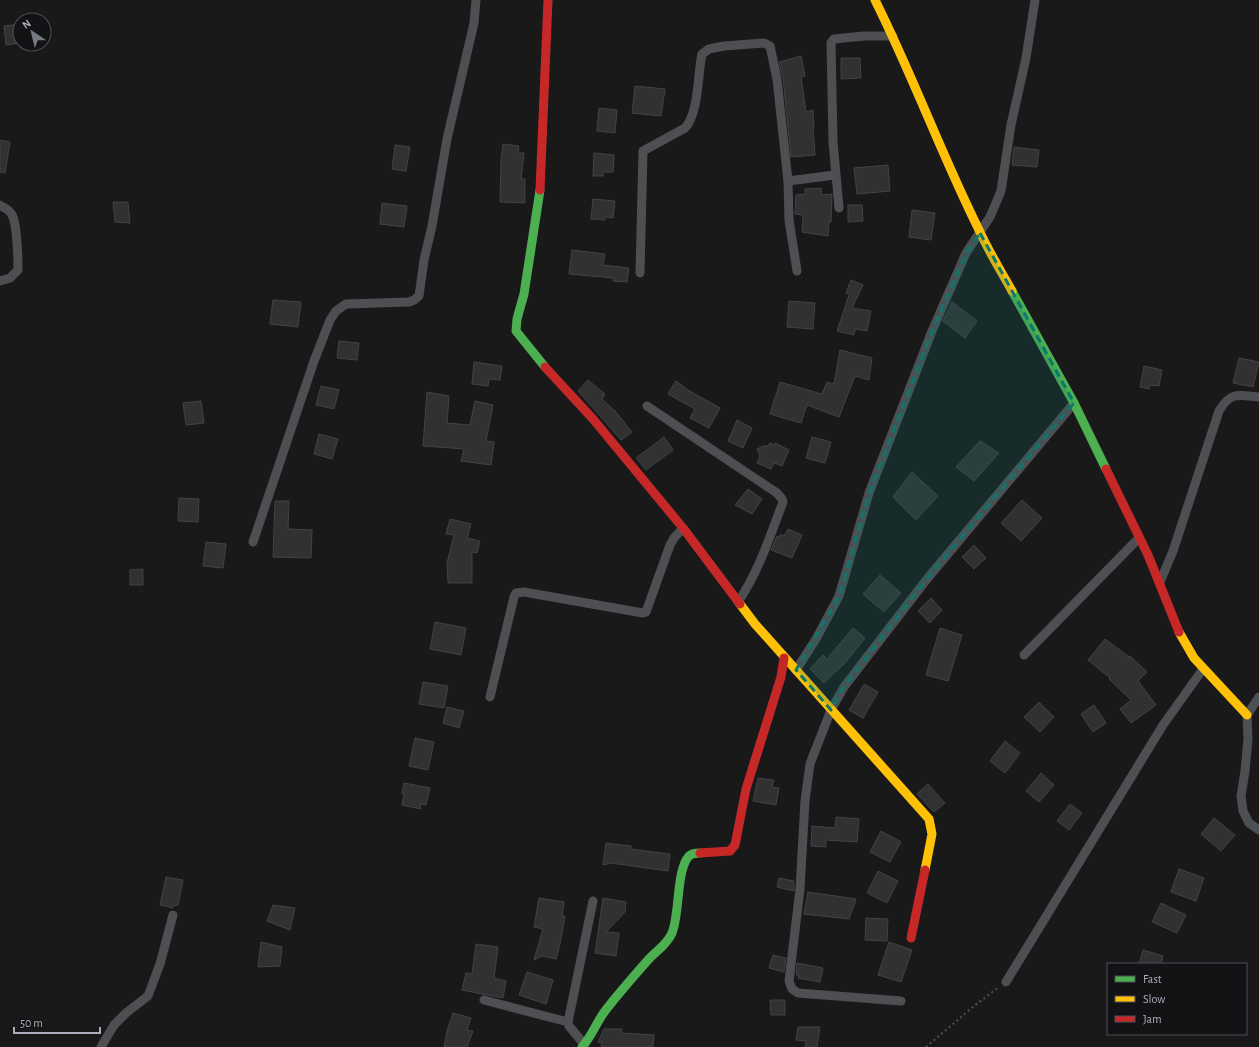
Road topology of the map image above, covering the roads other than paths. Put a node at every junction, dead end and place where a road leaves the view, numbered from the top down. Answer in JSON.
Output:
{"nodes":[{"id":1,"x":476,"y":0,"type":"edge"},
{"id":2,"x":548,"y":0,"type":"edge"},
{"id":3,"x":875,"y":0,"type":"edge"},
{"id":4,"x":1035,"y":0,"type":"edge"},
{"id":5,"x":893,"y":36,"type":"junction"},
{"id":6,"x":835,"y":175,"type":"junction"},
{"id":7,"x":788,"y":181,"type":"junction"},
{"id":8,"x":0,"y":205,"type":"edge"},
{"id":9,"x":839,"y":208,"type":"dead end"},
{"id":10,"x":980,"y":233,"type":"junction"},
{"id":11,"x":797,"y":271,"type":"dead end"},
{"id":12,"x":640,"y":273,"type":"dead end"},
{"id":13,"x":0,"y":281,"type":"edge"},
{"id":14,"x":1259,"y":397,"type":"edge"},
{"id":15,"x":1074,"y":403,"type":"junction"},
{"id":16,"x":647,"y":406,"type":"dead end"},
{"id":17,"x":683,"y":528,"type":"junction"},
{"id":18,"x":1139,"y":538,"type":"junction"},
{"id":19,"x":253,"y":542,"type":"dead end"},
{"id":20,"x":1160,"y":582,"type":"junction"},
{"id":21,"x":738,"y":602,"type":"junction"},
{"id":22,"x":1024,"y":655,"type":"dead end"},
{"id":23,"x":784,"y":658,"type":"junction"},
{"id":24,"x":796,"y":670,"type":"junction"},
{"id":25,"x":1203,"y":670,"type":"junction"},
{"id":26,"x":490,"y":697,"type":"dead end"},
{"id":27,"x":1259,"y":697,"type":"edge"},
{"id":28,"x":831,"y":710,"type":"junction"},
{"id":29,"x":1248,"y":715,"type":"junction"},
{"id":30,"x":1259,"y":830,"type":"edge"},
{"id":31,"x":593,"y":901,"type":"dead end"},
{"id":32,"x":173,"y":915,"type":"dead end"},
{"id":33,"x":911,"y":938,"type":"dead end"},
{"id":34,"x":1006,"y":982,"type":"road end"},
{"id":35,"x":484,"y":1000,"type":"dead end"},
{"id":36,"x":901,"y":1001,"type":"dead end"},
{"id":37,"x":568,"y":1022,"type":"junction"},
{"id":38,"x":583,"y":1045,"type":"edge"},
{"id":39,"x":101,"y":1047,"type":"edge"}],
"edges":[{"from":1,"to":19,"type":"street"},
{"from":2,"to":17,"type":"street"},
{"from":3,"to":5,"type":"street"},
{"from":4,"to":10,"type":"street"},
{"from":5,"to":6,"type":"street"},
{"from":5,"to":10,"type":"street"},
{"from":6,"to":7,"type":"street"},
{"from":6,"to":9,"type":"street"},
{"from":7,"to":11,"type":"street"},
{"from":7,"to":12,"type":"street"},
{"from":8,"to":13,"type":"street"},
{"from":10,"to":15,"type":"street"},
{"from":10,"to":24,"type":"street"},
{"from":14,"to":20,"type":"street"},
{"from":15,"to":18,"type":"street"},
{"from":15,"to":28,"type":"street"},
{"from":16,"to":21,"type":"street"},
{"from":17,"to":21,"type":"street"},
{"from":17,"to":26,"type":"street"},
{"from":18,"to":20,"type":"street"},
{"from":18,"to":22,"type":"street"},
{"from":20,"to":25,"type":"street"},
{"from":21,"to":23,"type":"street"},
{"from":23,"to":24,"type":"street"},
{"from":23,"to":38,"type":"street"},
{"from":24,"to":28,"type":"street"},
{"from":25,"to":29,"type":"street"},
{"from":25,"to":34,"type":"street"},
{"from":27,"to":29,"type":"street"},
{"from":28,"to":33,"type":"street"},
{"from":28,"to":36,"type":"street"},
{"from":29,"to":30,"type":"street"},
{"from":31,"to":37,"type":"street"},
{"from":32,"to":39,"type":"street"},
{"from":35,"to":37,"type":"street"},
{"from":37,"to":38,"type":"street"}]}
